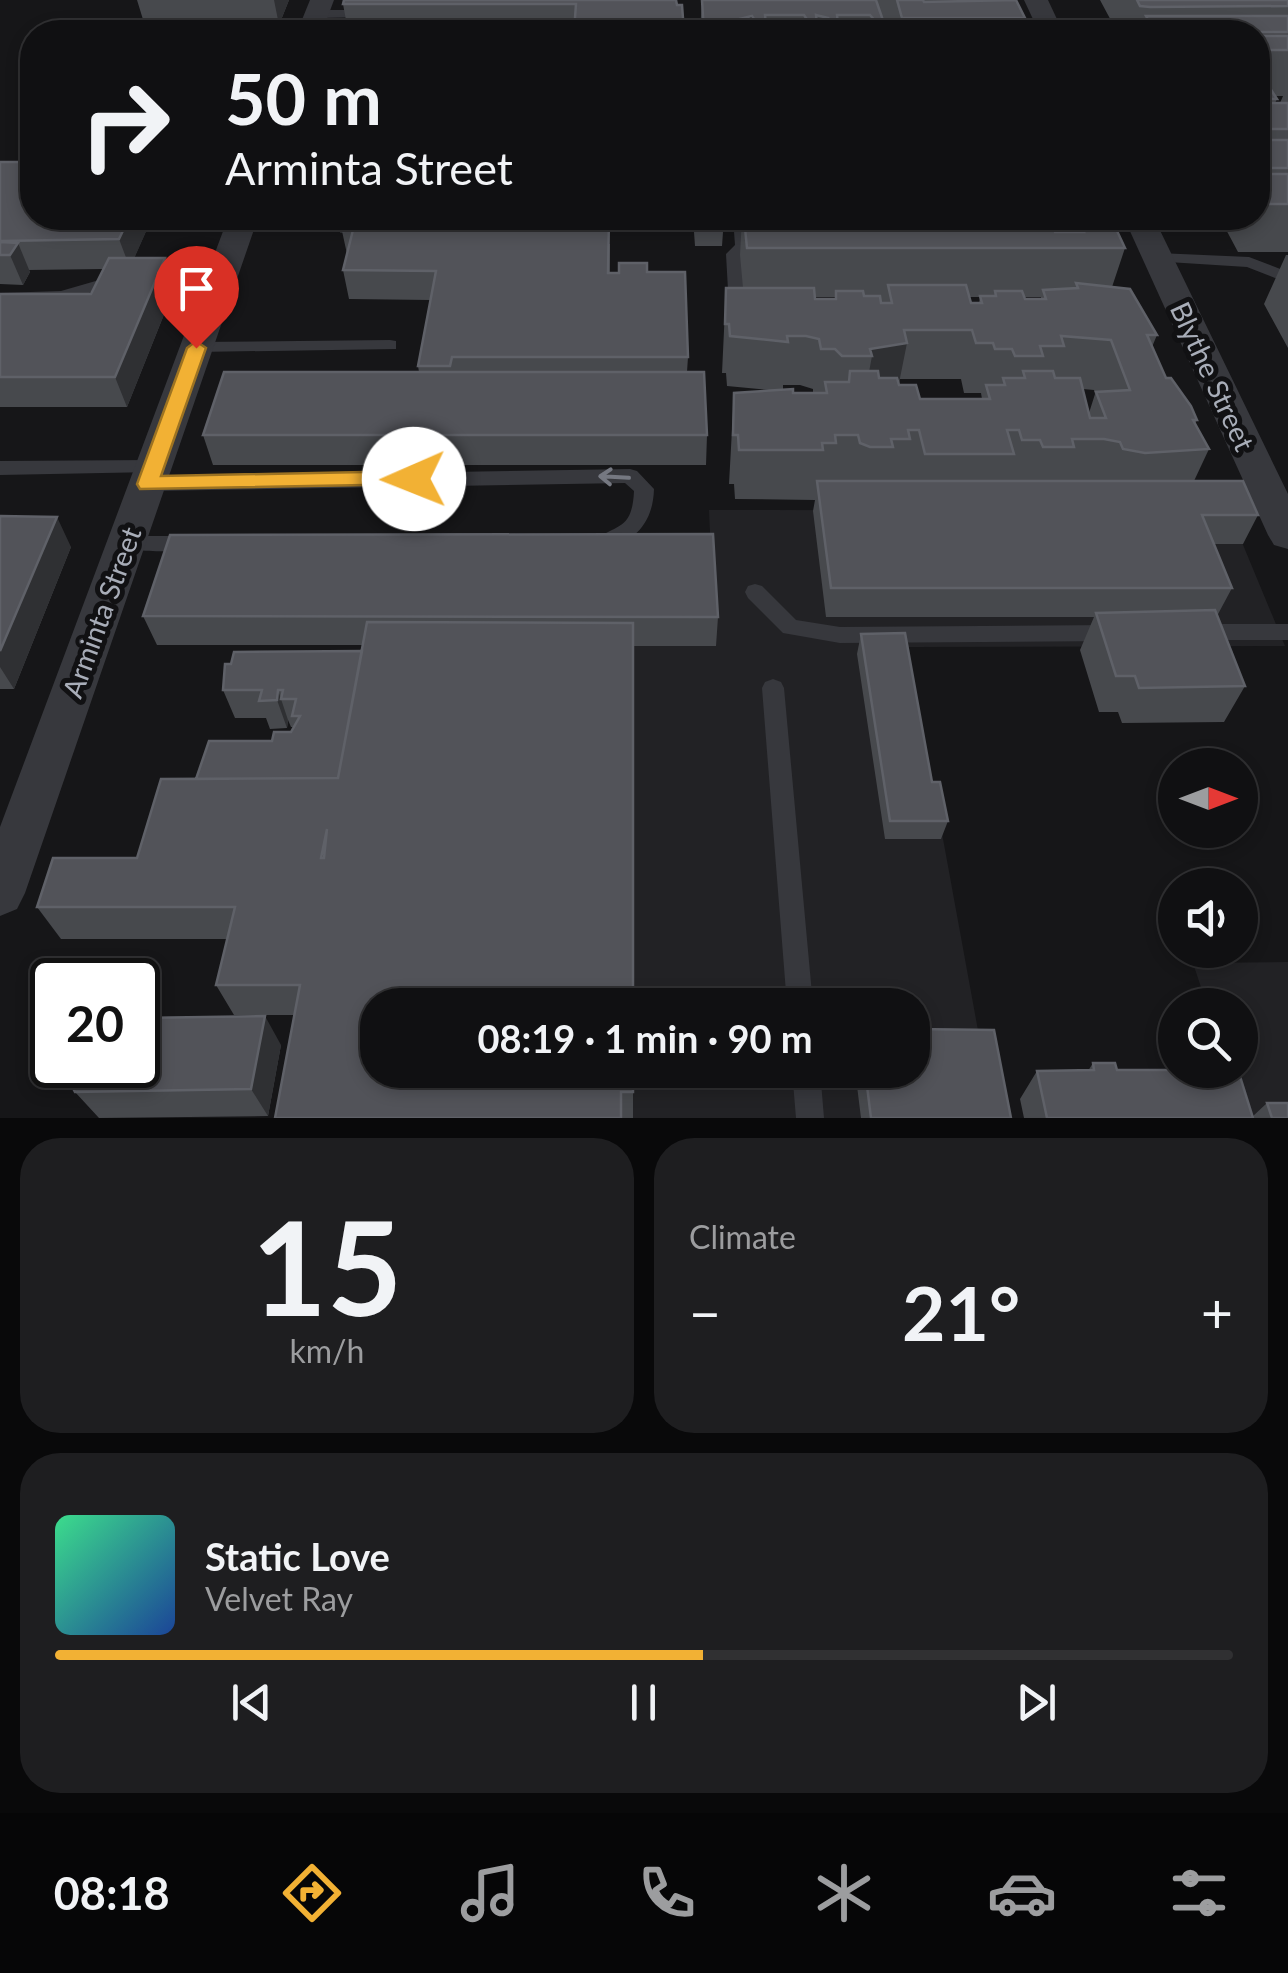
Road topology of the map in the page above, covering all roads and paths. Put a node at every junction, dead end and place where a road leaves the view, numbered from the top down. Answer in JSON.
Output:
{"nodes":[{"id":1,"x":385,"y":14,"type":"edge"},
{"id":2,"x":316,"y":15,"type":"edge"},
{"id":3,"x":239,"y":230,"type":"edge"},
{"id":4,"x":741,"y":230,"type":"edge"},
{"id":5,"x":1144,"y":243,"type":"edge"},
{"id":6,"x":743,"y":246,"type":"junction"},
{"id":7,"x":777,"y":246,"type":"edge"},
{"id":8,"x":222,"y":277,"type":"junction"},
{"id":9,"x":1288,"y":278,"type":"edge"},
{"id":10,"x":736,"y":290,"type":"edge"},
{"id":11,"x":0,"y":298,"type":"edge"},
{"id":12,"x":390,"y":345,"type":"dead end"},
{"id":13,"x":196,"y":348,"type":"junction"},
{"id":14,"x":0,"y":468,"type":"edge"},
{"id":15,"x":151,"y":475,"type":"junction"},
{"id":16,"x":1288,"y":534,"type":"edge"},
{"id":17,"x":216,"y":543,"type":"edge"},
{"id":18,"x":126,"y":544,"type":"junction"},
{"id":19,"x":574,"y":544,"type":"edge"},
{"id":20,"x":755,"y":592,"type":"dead end"},
{"id":21,"x":1166,"y":632,"type":"edge"},
{"id":22,"x":1288,"y":632,"type":"edge"},
{"id":23,"x":1127,"y":633,"type":"edge"},
{"id":24,"x":773,"y":688,"type":"dead end"},
{"id":25,"x":0,"y":893,"type":"edge"},
{"id":26,"x":799,"y":988,"type":"edge"},
{"id":27,"x":808,"y":1088,"type":"edge"},
{"id":28,"x":810,"y":1118,"type":"edge"}],
"edges":[{"from":1,"to":2,"type":"lane"},
{"from":3,"to":8,"type":"street","name":"Arminta Street"},
{"from":4,"to":6,"type":"lane"},
{"from":5,"to":9,"type":"lane"},
{"from":5,"to":16,"type":"street","name":"Blythe Street"},
{"from":6,"to":7,"type":"lane"},
{"from":6,"to":10,"type":"lane"},
{"from":8,"to":11,"type":"lane"},
{"from":8,"to":13,"type":"street","name":"Arminta Street"},
{"from":12,"to":13,"type":"lane"},
{"from":13,"to":15,"type":"street","name":"Arminta Street"},
{"from":14,"to":15,"type":"lane"},
{"from":15,"to":18,"type":"street","name":"Arminta Street"},
{"from":19,"to":15,"type":"lane","one_way":true},
{"from":17,"to":18,"type":"lane"},
{"from":18,"to":25,"type":"street","name":"Arminta Street"},
{"from":20,"to":23,"type":"lane"},
{"from":21,"to":22,"type":"lane"},
{"from":24,"to":26,"type":"lane"},
{"from":27,"to":28,"type":"lane"}]}
